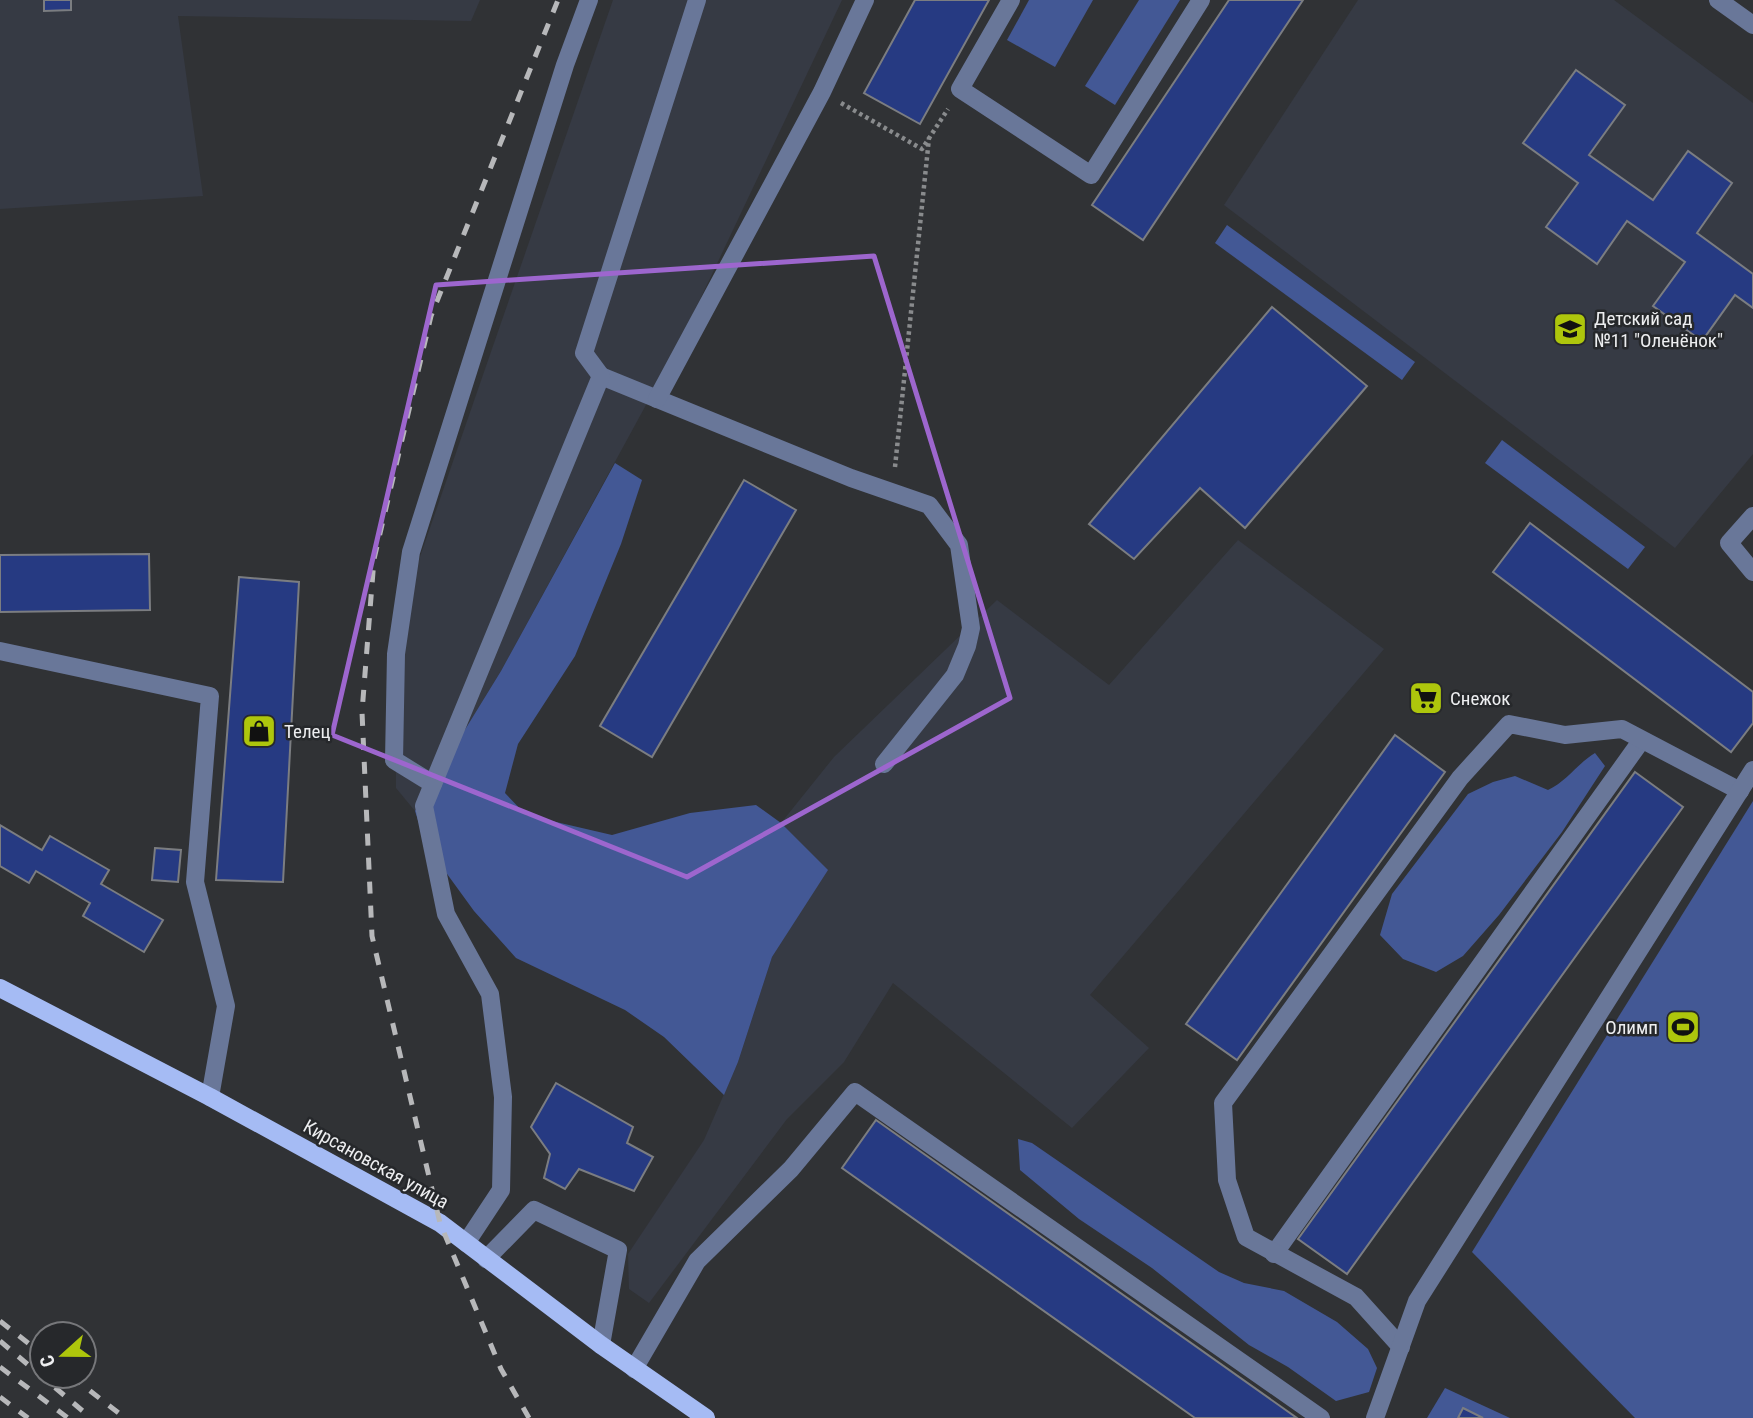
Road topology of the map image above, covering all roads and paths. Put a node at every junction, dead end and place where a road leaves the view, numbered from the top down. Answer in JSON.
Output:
{"nodes":[{"id":1,"x":589,"y":0,"type":"edge"},
{"id":2,"x":697,"y":0,"type":"edge"},
{"id":3,"x":865,"y":0,"type":"edge"},
{"id":4,"x":1011,"y":0,"type":"edge"},
{"id":5,"x":1201,"y":0,"type":"edge"},
{"id":6,"x":1718,"y":0,"type":"edge"},
{"id":7,"x":1753,"y":25,"type":"edge"},
{"id":8,"x":960,"y":89,"type":"junction"},
{"id":9,"x":822,"y":92,"type":"junction"},
{"id":10,"x":929,"y":138,"type":"junction"},
{"id":11,"x":601,"y":376,"type":"junction"},
{"id":12,"x":657,"y":399,"type":"junction"},
{"id":13,"x":892,"y":492,"type":"junction"},
{"id":14,"x":1753,"y":516,"type":"edge"},
{"id":15,"x":1753,"y":572,"type":"edge"},
{"id":16,"x":0,"y":651,"type":"edge"},
{"id":17,"x":1641,"y":741,"type":"junction"},
{"id":18,"x":884,"y":764,"type":"dead end"},
{"id":19,"x":1753,"y":770,"type":"edge"},
{"id":20,"x":433,"y":784,"type":"junction"},
{"id":21,"x":1740,"y":791,"type":"junction"},
{"id":22,"x":0,"y":988,"type":"edge"},
{"id":23,"x":211,"y":1097,"type":"junction"},
{"id":24,"x":466,"y":1243,"type":"junction"},
{"id":25,"x":1275,"y":1254,"type":"junction"},
{"id":26,"x":486,"y":1259,"type":"junction"},
{"id":27,"x":601,"y":1345,"type":"junction"},
{"id":28,"x":1401,"y":1347,"type":"junction"},
{"id":29,"x":634,"y":1369,"type":"junction"},
{"id":30,"x":706,"y":1418,"type":"edge"},
{"id":31,"x":1321,"y":1418,"type":"edge"},
{"id":32,"x":1375,"y":1418,"type":"edge"}],
"edges":[{"from":1,"to":20,"type":"lane"},
{"from":2,"to":11,"type":"lane"},
{"from":3,"to":9,"type":"lane"},
{"from":4,"to":8,"type":"lane"},
{"from":5,"to":8,"type":"lane"},
{"from":6,"to":7,"type":"lane"},
{"from":8,"to":10,"type":"path"},
{"from":9,"to":10,"type":"path"},
{"from":9,"to":12,"type":"lane"},
{"from":10,"to":13,"type":"path"},
{"from":11,"to":12,"type":"lane"},
{"from":11,"to":20,"type":"lane"},
{"from":12,"to":13,"type":"lane"},
{"from":13,"to":18,"type":"lane"},
{"from":14,"to":15,"type":"lane"},
{"from":16,"to":23,"type":"lane"},
{"from":17,"to":21,"type":"lane"},
{"from":17,"to":25,"type":"lane"},
{"from":17,"to":25,"type":"lane"},
{"from":19,"to":21,"type":"lane"},
{"from":20,"to":24,"type":"lane"},
{"from":21,"to":28,"type":"lane"},
{"from":22,"to":23,"type":"main road","name":"Кирсановская улица"},
{"from":23,"to":24,"type":"main road","name":"Кирсановская улица"},
{"from":24,"to":26,"type":"main road","name":"Кирсановская улица"},
{"from":25,"to":28,"type":"lane"},
{"from":26,"to":27,"type":"main road","name":"Кирсановская улица"},
{"from":26,"to":27,"type":"lane"},
{"from":27,"to":29,"type":"main road","name":"Кирсановская улица"},
{"from":28,"to":32,"type":"lane"},
{"from":29,"to":30,"type":"main road","name":"Кирсановская улица"},
{"from":29,"to":31,"type":"lane"}]}
